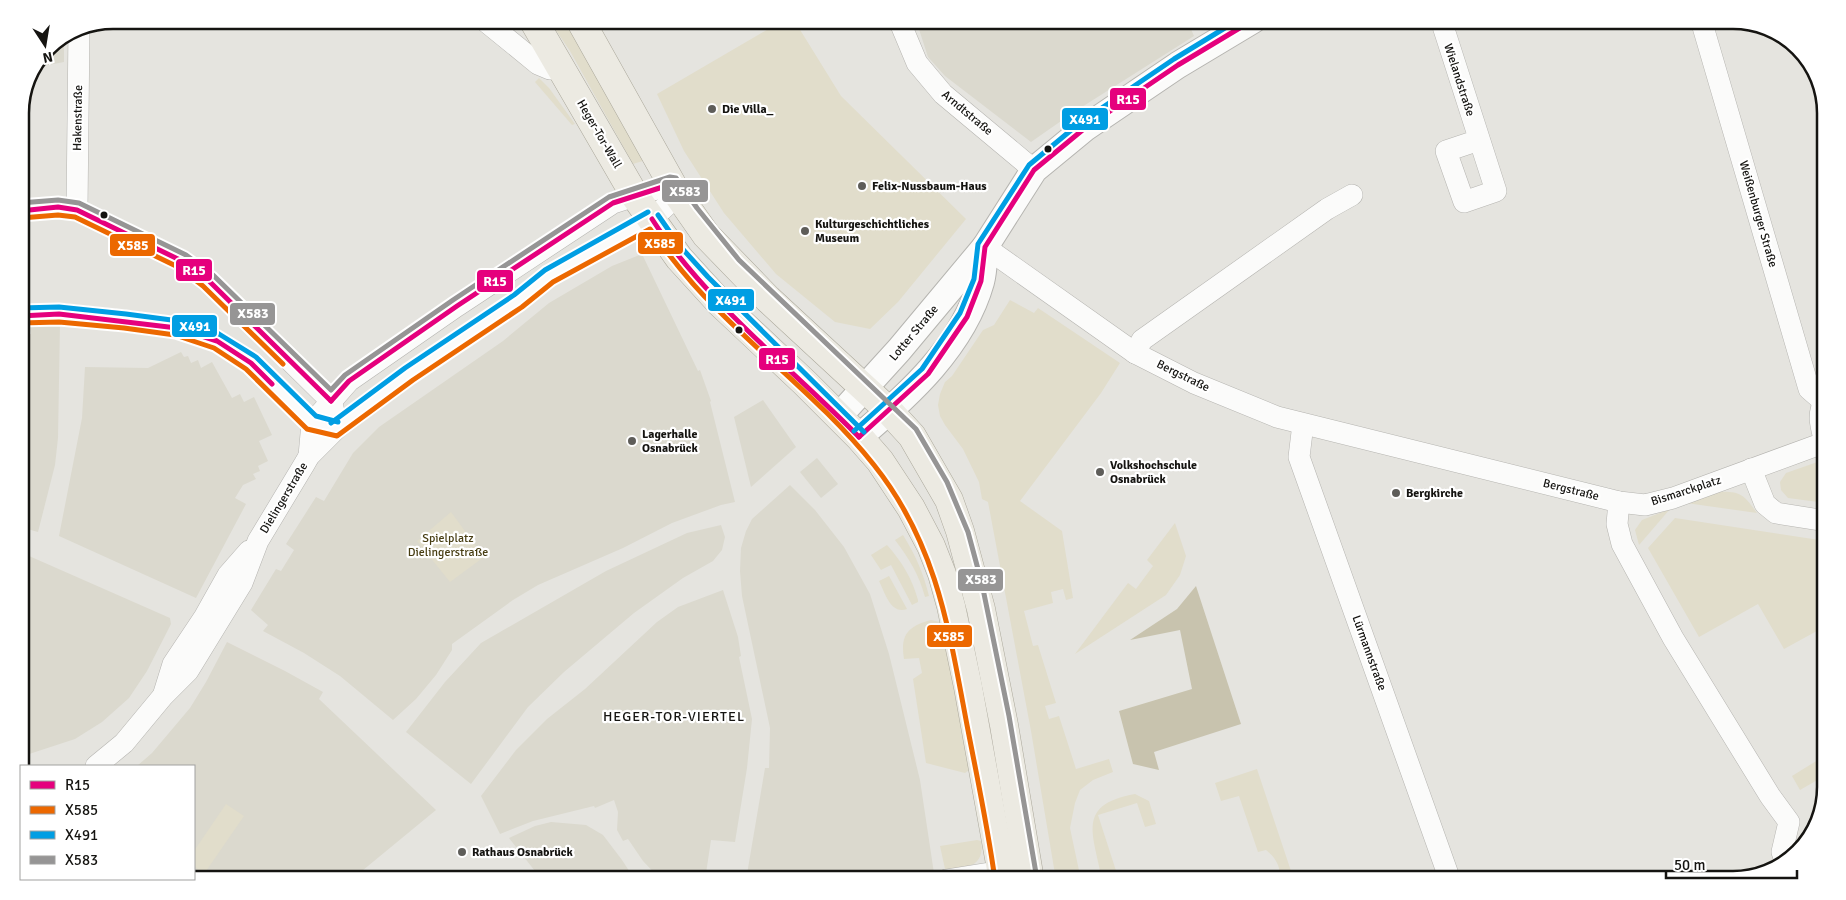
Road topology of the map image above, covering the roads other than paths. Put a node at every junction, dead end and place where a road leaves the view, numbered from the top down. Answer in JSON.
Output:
{"nodes":[{"id":1,"x":497,"y":29,"type":"edge"},
{"id":2,"x":538,"y":29,"type":"edge"},
{"id":3,"x":585,"y":29,"type":"edge"},
{"id":4,"x":903,"y":29,"type":"edge"},
{"id":5,"x":1237,"y":29,"type":"edge"},
{"id":6,"x":1444,"y":29,"type":"edge"},
{"id":7,"x":1704,"y":29,"type":"edge"},
{"id":8,"x":79,"y":36,"type":"edge"},
{"id":9,"x":561,"y":68,"type":"junction"},
{"id":10,"x":1479,"y":140,"type":"dead end"},
{"id":11,"x":1034,"y":170,"type":"junction"},
{"id":12,"x":675,"y":189,"type":"junction"},
{"id":13,"x":1352,"y":195,"type":"dead end"},
{"id":14,"x":635,"y":196,"type":"junction"},
{"id":15,"x":29,"y":210,"type":"edge"},
{"id":16,"x":77,"y":210,"type":"junction"},
{"id":17,"x":652,"y":219,"type":"junction"},
{"id":18,"x":985,"y":247,"type":"junction"},
{"id":19,"x":29,"y":316,"type":"edge"},
{"id":20,"x":1135,"y":353,"type":"junction"},
{"id":21,"x":865,"y":390,"type":"junction"},
{"id":22,"x":1817,"y":394,"type":"edge"},
{"id":23,"x":331,"y":401,"type":"junction"},
{"id":24,"x":890,"y":411,"type":"junction"},
{"id":25,"x":839,"y":416,"type":"junction"},
{"id":26,"x":312,"y":423,"type":"junction"},
{"id":27,"x":1302,"y":424,"type":"junction"},
{"id":28,"x":337,"y":428,"type":"junction"},
{"id":29,"x":859,"y":437,"type":"junction"},
{"id":30,"x":1817,"y":445,"type":"edge"},
{"id":31,"x":309,"y":456,"type":"junction"},
{"id":32,"x":1751,"y":469,"type":"junction"},
{"id":33,"x":1619,"y":502,"type":"junction"},
{"id":34,"x":1817,"y":520,"type":"edge"},
{"id":35,"x":97,"y":765,"type":"edge"},
{"id":36,"x":1783,"y":855,"type":"edge"},
{"id":37,"x":1002,"y":871,"type":"edge"},
{"id":38,"x":1028,"y":871,"type":"edge"},
{"id":39,"x":1447,"y":871,"type":"edge"}],
"edges":[{"from":1,"to":9,"type":"street"},
{"from":2,"to":9,"type":"main road","name":"Heger-Tor-Wall"},
{"from":3,"to":12,"type":"main road"},
{"from":4,"to":11,"type":"street","name":"Arndtstraße"},
{"from":5,"to":11,"type":"street","name":"Lotter Straße"},
{"from":6,"to":10,"type":"street","name":"Wielandstraße"},
{"from":7,"to":22,"type":"street","name":"Weißenburger Straße"},
{"from":8,"to":16,"type":"street","name":"Hakenstraße"},
{"from":9,"to":14,"type":"main road","name":"Heger-Tor-Wall"},
{"from":11,"to":18,"type":"street","name":"Lotter Straße"},
{"from":12,"to":14,"type":"street"},
{"from":12,"to":17,"type":"street","name":"Dielingerstraße"},
{"from":12,"to":21,"type":"main road"},
{"from":13,"to":20,"type":"street"},
{"from":14,"to":17,"type":"main road","name":"Heger-Tor-Wall"},
{"from":14,"to":23,"type":"street"},
{"from":15,"to":16,"type":"street"},
{"from":16,"to":23,"type":"street"},
{"from":17,"to":25,"type":"main road","name":"Heger-Tor-Wall"},
{"from":17,"to":28,"type":"street","name":"Dielingerstraße"},
{"from":18,"to":20,"type":"street","name":"Bergstraße"},
{"from":18,"to":21,"type":"street","name":"Lotter Straße"},
{"from":18,"to":24,"type":"street","name":"Lotter Straße"},
{"from":19,"to":26,"type":"street"},
{"from":20,"to":27,"type":"street","name":"Bergstraße"},
{"from":21,"to":24,"type":"main road"},
{"from":21,"to":25,"type":"street","name":"Lotter Straße"},
{"from":23,"to":26,"type":"street"},
{"from":23,"to":28,"type":"street"},
{"from":24,"to":29,"type":"street","name":"Lotter Straße"},
{"from":24,"to":38,"type":"main road"},
{"from":25,"to":29,"type":"main road","name":"Heger-Tor-Wall"},
{"from":26,"to":28,"type":"street"},
{"from":26,"to":31,"type":"street","name":"Dielingerstraße"},
{"from":27,"to":33,"type":"street","name":"Bergstraße"},
{"from":27,"to":39,"type":"street","name":"Lürmannstraße"},
{"from":28,"to":31,"type":"street","name":"Dielingerstraße"},
{"from":29,"to":37,"type":"main road","name":"Heger-Tor-Wall"},
{"from":30,"to":32,"type":"street","name":"Bismarckplatz"},
{"from":31,"to":35,"type":"street","name":"Dielingerstraße"},
{"from":32,"to":33,"type":"street","name":"Bismarckplatz"},
{"from":32,"to":34,"type":"street"},
{"from":33,"to":36,"type":"street"}]}
